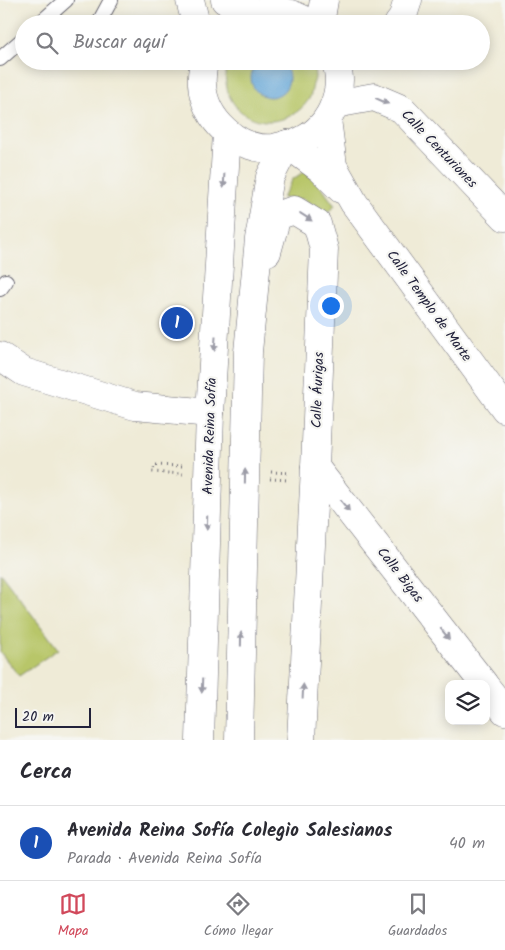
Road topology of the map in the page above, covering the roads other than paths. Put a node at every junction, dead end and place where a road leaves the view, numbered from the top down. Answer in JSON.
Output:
{"nodes":[{"id":1,"x":66,"y":0,"type":"edge"},
{"id":2,"x":111,"y":0,"type":"edge"},
{"id":3,"x":190,"y":0,"type":"edge"},
{"id":4,"x":225,"y":0,"type":"edge"},
{"id":5,"x":324,"y":0,"type":"edge"},
{"id":6,"x":408,"y":0,"type":"edge"},
{"id":7,"x":249,"y":12,"type":"edge"},
{"id":8,"x":49,"y":15,"type":"edge"},
{"id":9,"x":103,"y":15,"type":"edge"},
{"id":10,"x":194,"y":15,"type":"edge"},
{"id":11,"x":293,"y":15,"type":"edge"},
{"id":12,"x":322,"y":15,"type":"edge"},
{"id":13,"x":403,"y":15,"type":"edge"},
{"id":14,"x":15,"y":46,"type":"edge"},
{"id":15,"x":0,"y":59,"type":"edge"},
{"id":16,"x":203,"y":70,"type":"edge"},
{"id":17,"x":338,"y":70,"type":"edge"},
{"id":18,"x":331,"y":111,"type":"junction"},
{"id":19,"x":227,"y":133,"type":"junction"},
{"id":20,"x":288,"y":144,"type":"junction"},
{"id":21,"x":354,"y":203,"type":"junction"},
{"id":22,"x":505,"y":217,"type":"edge"},
{"id":23,"x":248,"y":352,"type":"junction"},
{"id":24,"x":0,"y":356,"type":"edge"},
{"id":25,"x":505,"y":409,"type":"edge"},
{"id":26,"x":210,"y":413,"type":"junction"},
{"id":27,"x":305,"y":474,"type":"junction"},
{"id":28,"x":481,"y":680,"type":"edge"},
{"id":29,"x":490,"y":692,"type":"edge"},
{"id":30,"x":505,"y":711,"type":"edge"},
{"id":31,"x":200,"y":740,"type":"edge"},
{"id":32,"x":239,"y":740,"type":"edge"},
{"id":33,"x":301,"y":740,"type":"edge"}],
"edges":[{"from":1,"to":8,"type":"lane"},
{"from":2,"to":9,"type":"lane"},
{"from":3,"to":10,"type":"main road"},
{"from":4,"to":7,"type":"main road"},
{"from":5,"to":12,"type":"main road"},
{"from":6,"to":13,"type":"main road"},
{"from":7,"to":11,"type":"main road"},
{"from":14,"to":15,"type":"lane"},
{"from":16,"to":19,"type":"main road"},
{"from":17,"to":18,"type":"main road","name":"Calle Templo de Marte"},
{"from":18,"to":20,"type":"main road"},
{"from":18,"to":21,"type":"main road","name":"Calle Templo de Marte"},
{"from":18,"to":22,"type":"main road","name":"Calle Centuriones","one_way":true},
{"from":19,"to":20,"type":"main road"},
{"from":19,"to":26,"type":"main road","name":"Avenida Reina Sofía","one_way":true},
{"from":20,"to":21,"type":"main road","name":"Calle Templo de Marte"},
{"from":20,"to":23,"type":"main road"},
{"from":21,"to":25,"type":"main road","name":"Calle Templo de Marte"},
{"from":23,"to":27,"type":"main road","name":"Calle Áurigas","one_way":true},
{"from":32,"to":23,"type":"main road","one_way":true},
{"from":24,"to":26,"type":"main road"},
{"from":26,"to":31,"type":"main road","name":"Avenida Reina Sofía","one_way":true},
{"from":27,"to":28,"type":"main road","name":"Calle Bigas","one_way":true},
{"from":33,"to":27,"type":"main road","name":"Calle Áurigas","one_way":true},
{"from":29,"to":30,"type":"main road"}]}
